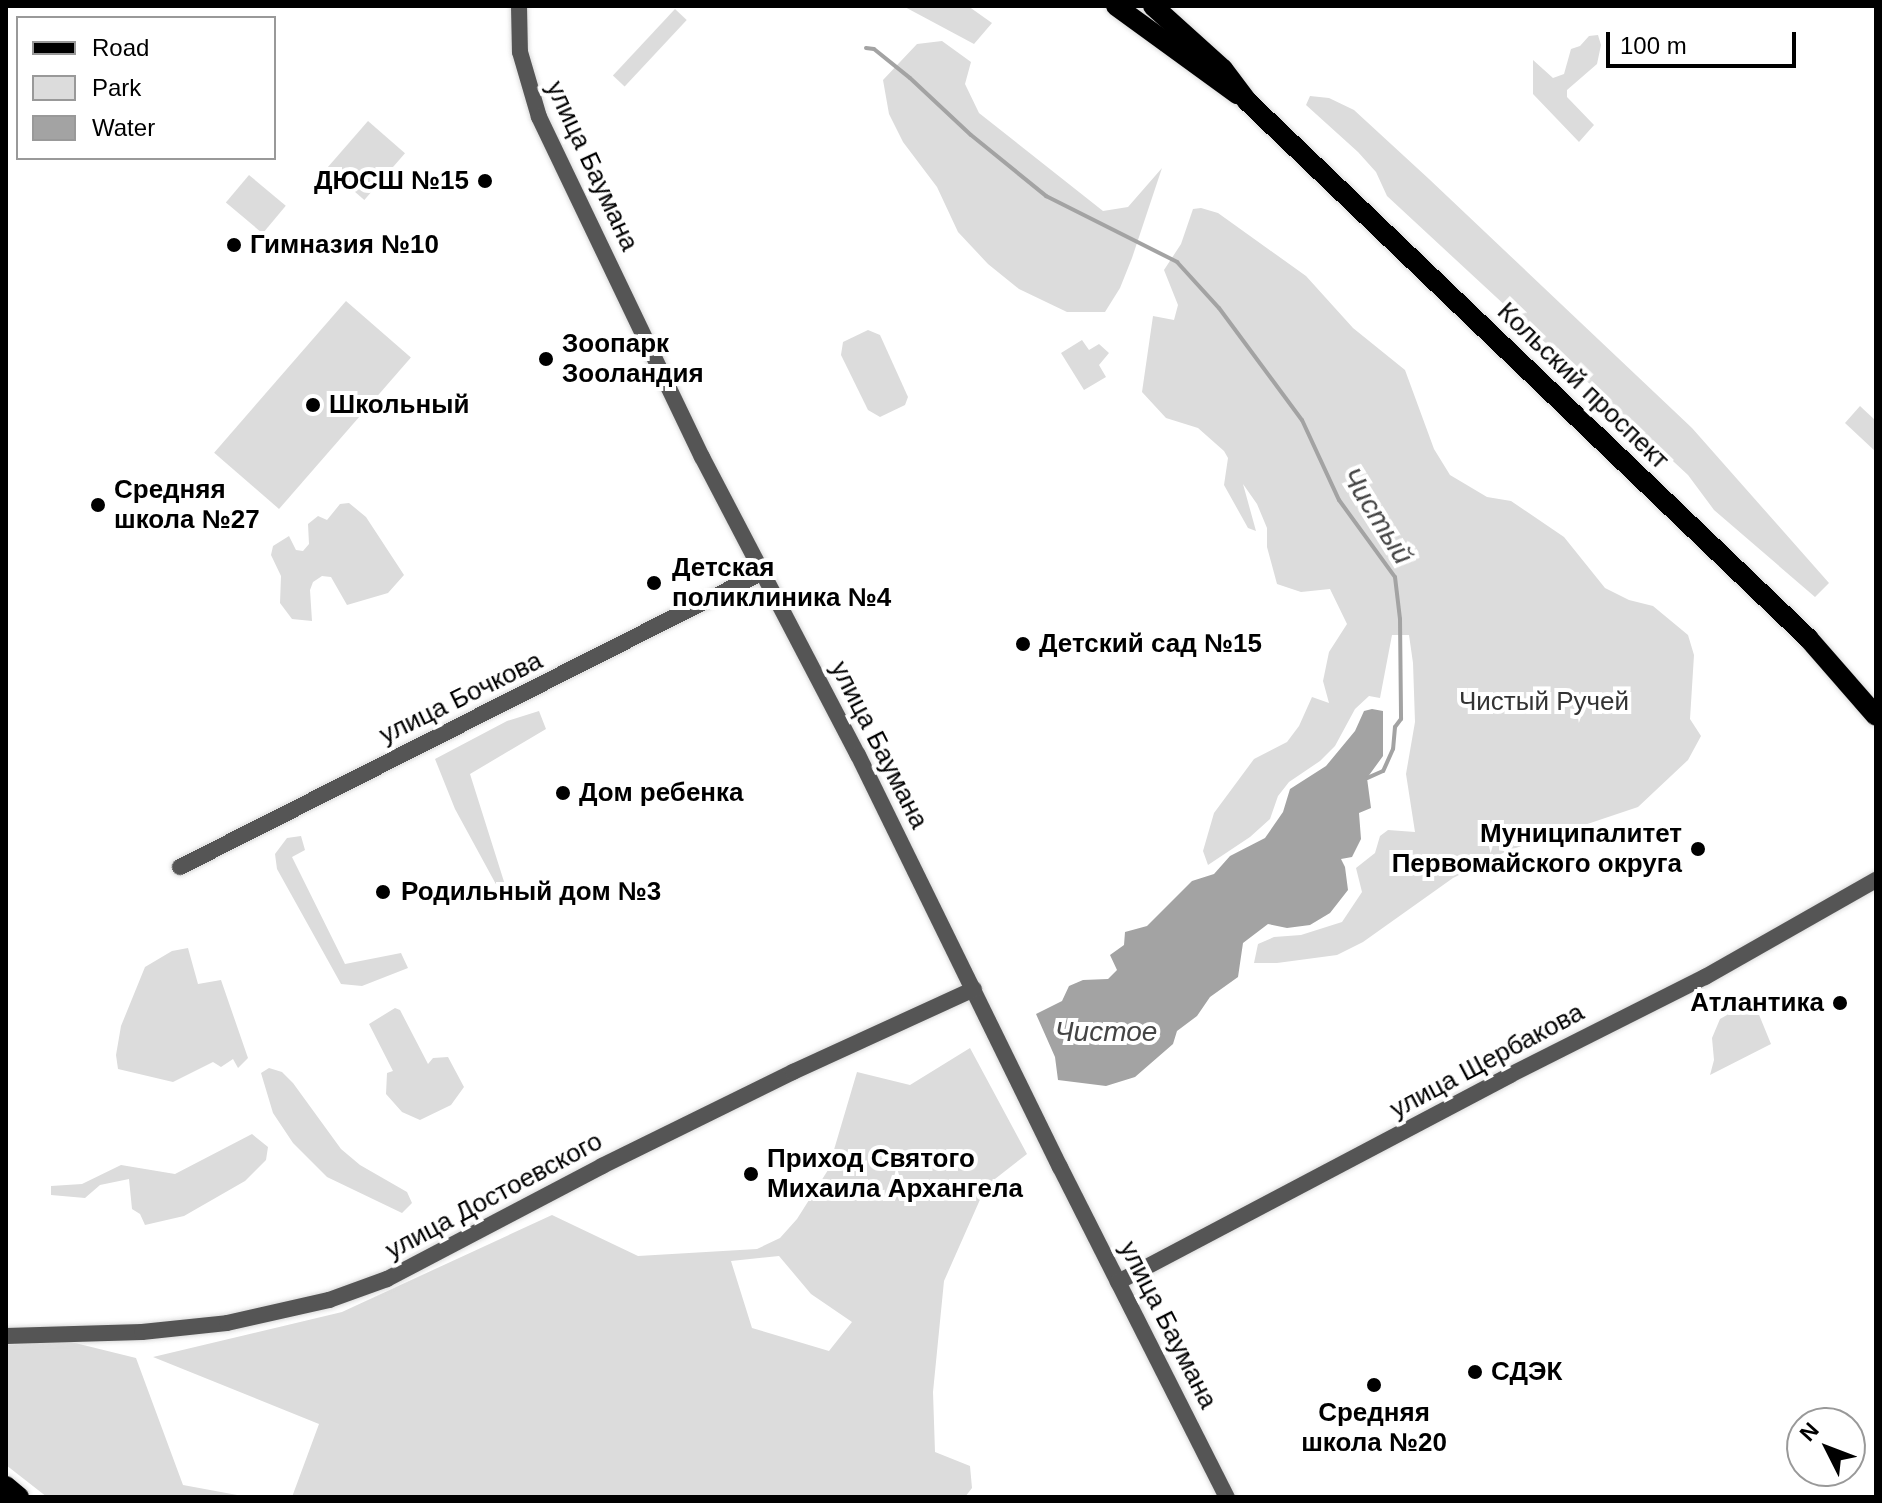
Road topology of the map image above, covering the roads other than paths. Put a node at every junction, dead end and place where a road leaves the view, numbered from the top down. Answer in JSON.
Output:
{"nodes":[{"id":1,"x":519,"y":6,"type":"edge"},
{"id":2,"x":1116,"y":6,"type":"edge"},
{"id":3,"x":1153,"y":6,"type":"edge"},
{"id":4,"x":1177,"y":24,"type":"junction"},
{"id":5,"x":1163,"y":40,"type":"junction"},
{"id":6,"x":1247,"y":101,"type":"junction"},
{"id":7,"x":763,"y":572,"type":"junction"},
{"id":8,"x":1876,"y":716,"type":"edge"},
{"id":9,"x":180,"y":867,"type":"dead end"},
{"id":10,"x":1876,"y":880,"type":"edge"},
{"id":11,"x":974,"y":989,"type":"junction"},
{"id":12,"x":1118,"y":1282,"type":"junction"},
{"id":13,"x":6,"y":1336,"type":"edge"},
{"id":14,"x":6,"y":1486,"type":"edge"},
{"id":15,"x":19,"y":1497,"type":"edge"},
{"id":16,"x":1227,"y":1497,"type":"edge"}],
"edges":[{"from":1,"to":7,"type":"street","name":"улица Баумана"},
{"from":2,"to":5,"type":"main road","name":"Кольский проспект"},
{"from":3,"to":4,"type":"main road","name":"Кольский проспект"},
{"from":4,"to":5,"type":"main road"},
{"from":4,"to":6,"type":"main road","name":"Кольский проспект"},
{"from":5,"to":6,"type":"main road","name":"Кольский проспект"},
{"from":6,"to":8,"type":"main road","name":"Кольский проспект"},
{"from":7,"to":9,"type":"street","name":"улица Бочкова"},
{"from":7,"to":11,"type":"street","name":"улица Баумана"},
{"from":10,"to":12,"type":"street","name":"улица Щербакова"},
{"from":11,"to":12,"type":"street","name":"улица Баумана"},
{"from":11,"to":13,"type":"street","name":"улица Достоевского"},
{"from":12,"to":16,"type":"street","name":"улица Баумана"},
{"from":14,"to":15,"type":"main road"}]}
